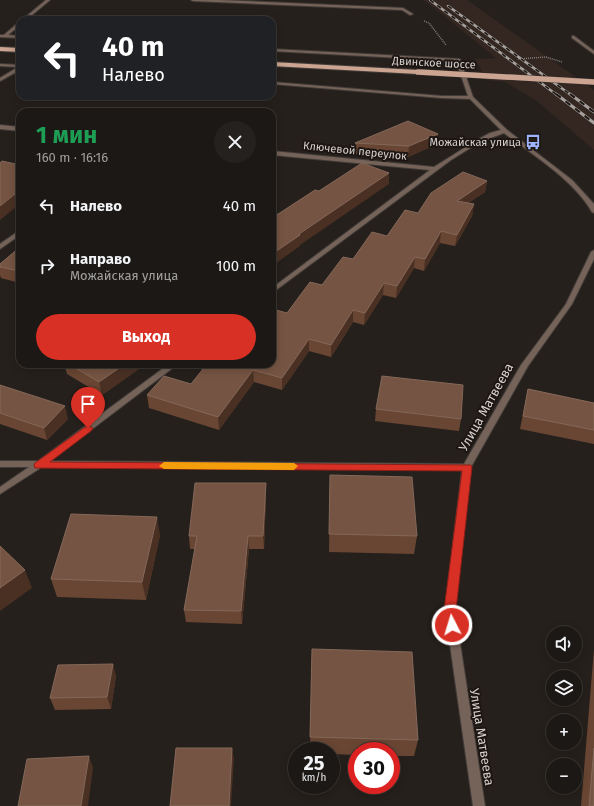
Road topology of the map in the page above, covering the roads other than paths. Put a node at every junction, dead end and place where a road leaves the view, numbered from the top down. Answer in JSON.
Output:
{"nodes":[{"id":1,"x":48,"y":0,"type":"edge"},
{"id":2,"x":193,"y":0,"type":"edge"},
{"id":3,"x":229,"y":1,"type":"edge"},
{"id":4,"x":411,"y":14,"type":"road end"},
{"id":5,"x":29,"y":16,"type":"edge"},
{"id":6,"x":16,"y":26,"type":"edge"},
{"id":7,"x":2,"y":36,"type":"edge"},
{"id":8,"x":16,"y":37,"type":"edge"},
{"id":9,"x":573,"y":37,"type":"dead end"},
{"id":10,"x":0,"y":49,"type":"edge"},
{"id":11,"x":16,"y":50,"type":"edge"},
{"id":12,"x":276,"y":50,"type":"edge"},
{"id":13,"x":594,"y":53,"type":"edge"},
{"id":14,"x":276,"y":64,"type":"edge"},
{"id":15,"x":0,"y":65,"type":"edge"},
{"id":16,"x":16,"y":67,"type":"edge"},
{"id":17,"x":16,"y":70,"type":"edge"},
{"id":18,"x":0,"y":80,"type":"edge"},
{"id":19,"x":594,"y":82,"type":"edge"},
{"id":20,"x":276,"y":83,"type":"edge"},
{"id":21,"x":471,"y":98,"type":"junction"},
{"id":22,"x":0,"y":127,"type":"edge"},
{"id":23,"x":16,"y":129,"type":"edge"},
{"id":24,"x":505,"y":131,"type":"junction"},
{"id":25,"x":276,"y":153,"type":"edge"},
{"id":26,"x":435,"y":169,"type":"junction"},
{"id":27,"x":594,"y":211,"type":"edge"},
{"id":28,"x":16,"y":235,"type":"edge"},
{"id":29,"x":0,"y":247,"type":"edge"},
{"id":30,"x":594,"y":252,"type":"edge"},
{"id":31,"x":276,"y":288,"type":"edge"},
{"id":32,"x":169,"y":368,"type":"edge"},
{"id":33,"x":0,"y":464,"type":"edge"},
{"id":34,"x":39,"y":465,"type":"junction"},
{"id":35,"x":467,"y":467,"type":"junction"},
{"id":36,"x":0,"y":490,"type":"edge"},
{"id":37,"x":479,"y":806,"type":"edge"}],
"edges":[{"from":1,"to":5,"type":"street"},
{"from":2,"to":3,"type":"street"},
{"from":3,"to":4,"type":"street"},
{"from":6,"to":7,"type":"street"},
{"from":7,"to":8,"type":"street"},
{"from":9,"to":13,"type":"street"},
{"from":10,"to":11,"type":"main road"},
{"from":12,"to":21,"type":"street","name":"Двинское шоссе"},
{"from":14,"to":19,"type":"main road","name":"Двинское шоссе","bridge":true},
{"from":15,"to":16,"type":"street"},
{"from":17,"to":18,"type":"street"},
{"from":20,"to":21,"type":"street"},
{"from":21,"to":24,"type":"street"},
{"from":22,"to":23,"type":"street"},
{"from":24,"to":26,"type":"street"},
{"from":24,"to":27,"type":"street"},
{"from":25,"to":26,"type":"street","name":"Ключевой переулок"},
{"from":26,"to":31,"type":"street"},
{"from":28,"to":29,"type":"street"},
{"from":30,"to":35,"type":"street","name":"Улица Матвеева"},
{"from":32,"to":34,"type":"street"},
{"from":33,"to":34,"type":"street"},
{"from":34,"to":35,"type":"street"},
{"from":34,"to":36,"type":"street"},
{"from":35,"to":37,"type":"street","name":"Улица Матвеева"}]}
